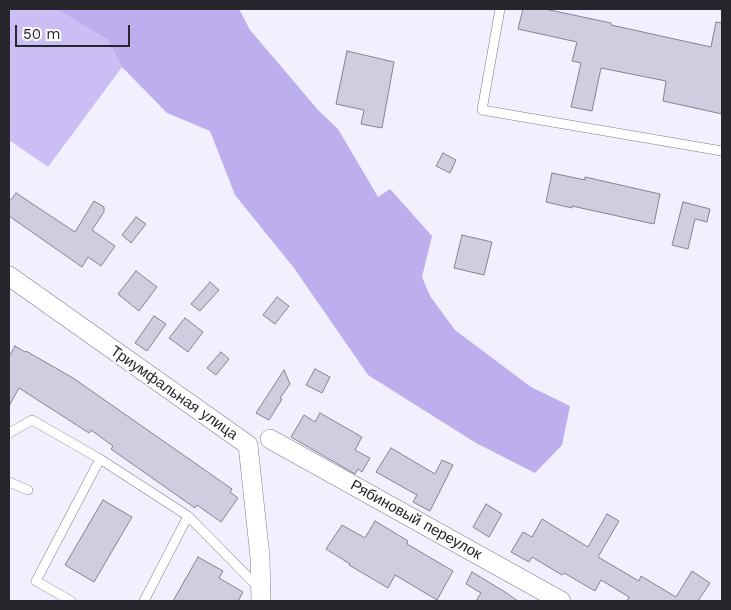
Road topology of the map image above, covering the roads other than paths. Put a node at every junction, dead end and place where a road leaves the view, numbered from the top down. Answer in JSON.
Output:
{"nodes":[{"id":1,"x":500,"y":9,"type":"edge"},
{"id":2,"x":722,"y":151,"type":"edge"},
{"id":3,"x":9,"y":276,"type":"edge"},
{"id":4,"x":9,"y":433,"type":"edge"},
{"id":5,"x":270,"y":439,"type":"dead end"},
{"id":6,"x":100,"y":459,"type":"junction"},
{"id":7,"x":9,"y":482,"type":"edge"},
{"id":8,"x":28,"y":490,"type":"dead end"},
{"id":9,"x":188,"y":516,"type":"junction"},
{"id":10,"x":262,"y":596,"type":"edge"},
{"id":11,"x":71,"y":601,"type":"edge"},
{"id":12,"x":144,"y":601,"type":"edge"},
{"id":13,"x":561,"y":601,"type":"edge"}],
"edges":[{"from":1,"to":2,"type":"lane"},
{"from":3,"to":10,"type":"street","name":"Триумфальная улица"},
{"from":4,"to":6,"type":"lane"},
{"from":5,"to":13,"type":"street","name":"Рябиновый переулок"},
{"from":6,"to":9,"type":"lane"},
{"from":6,"to":11,"type":"lane"},
{"from":7,"to":8,"type":"lane"},
{"from":9,"to":10,"type":"lane"},
{"from":9,"to":12,"type":"lane"}]}
